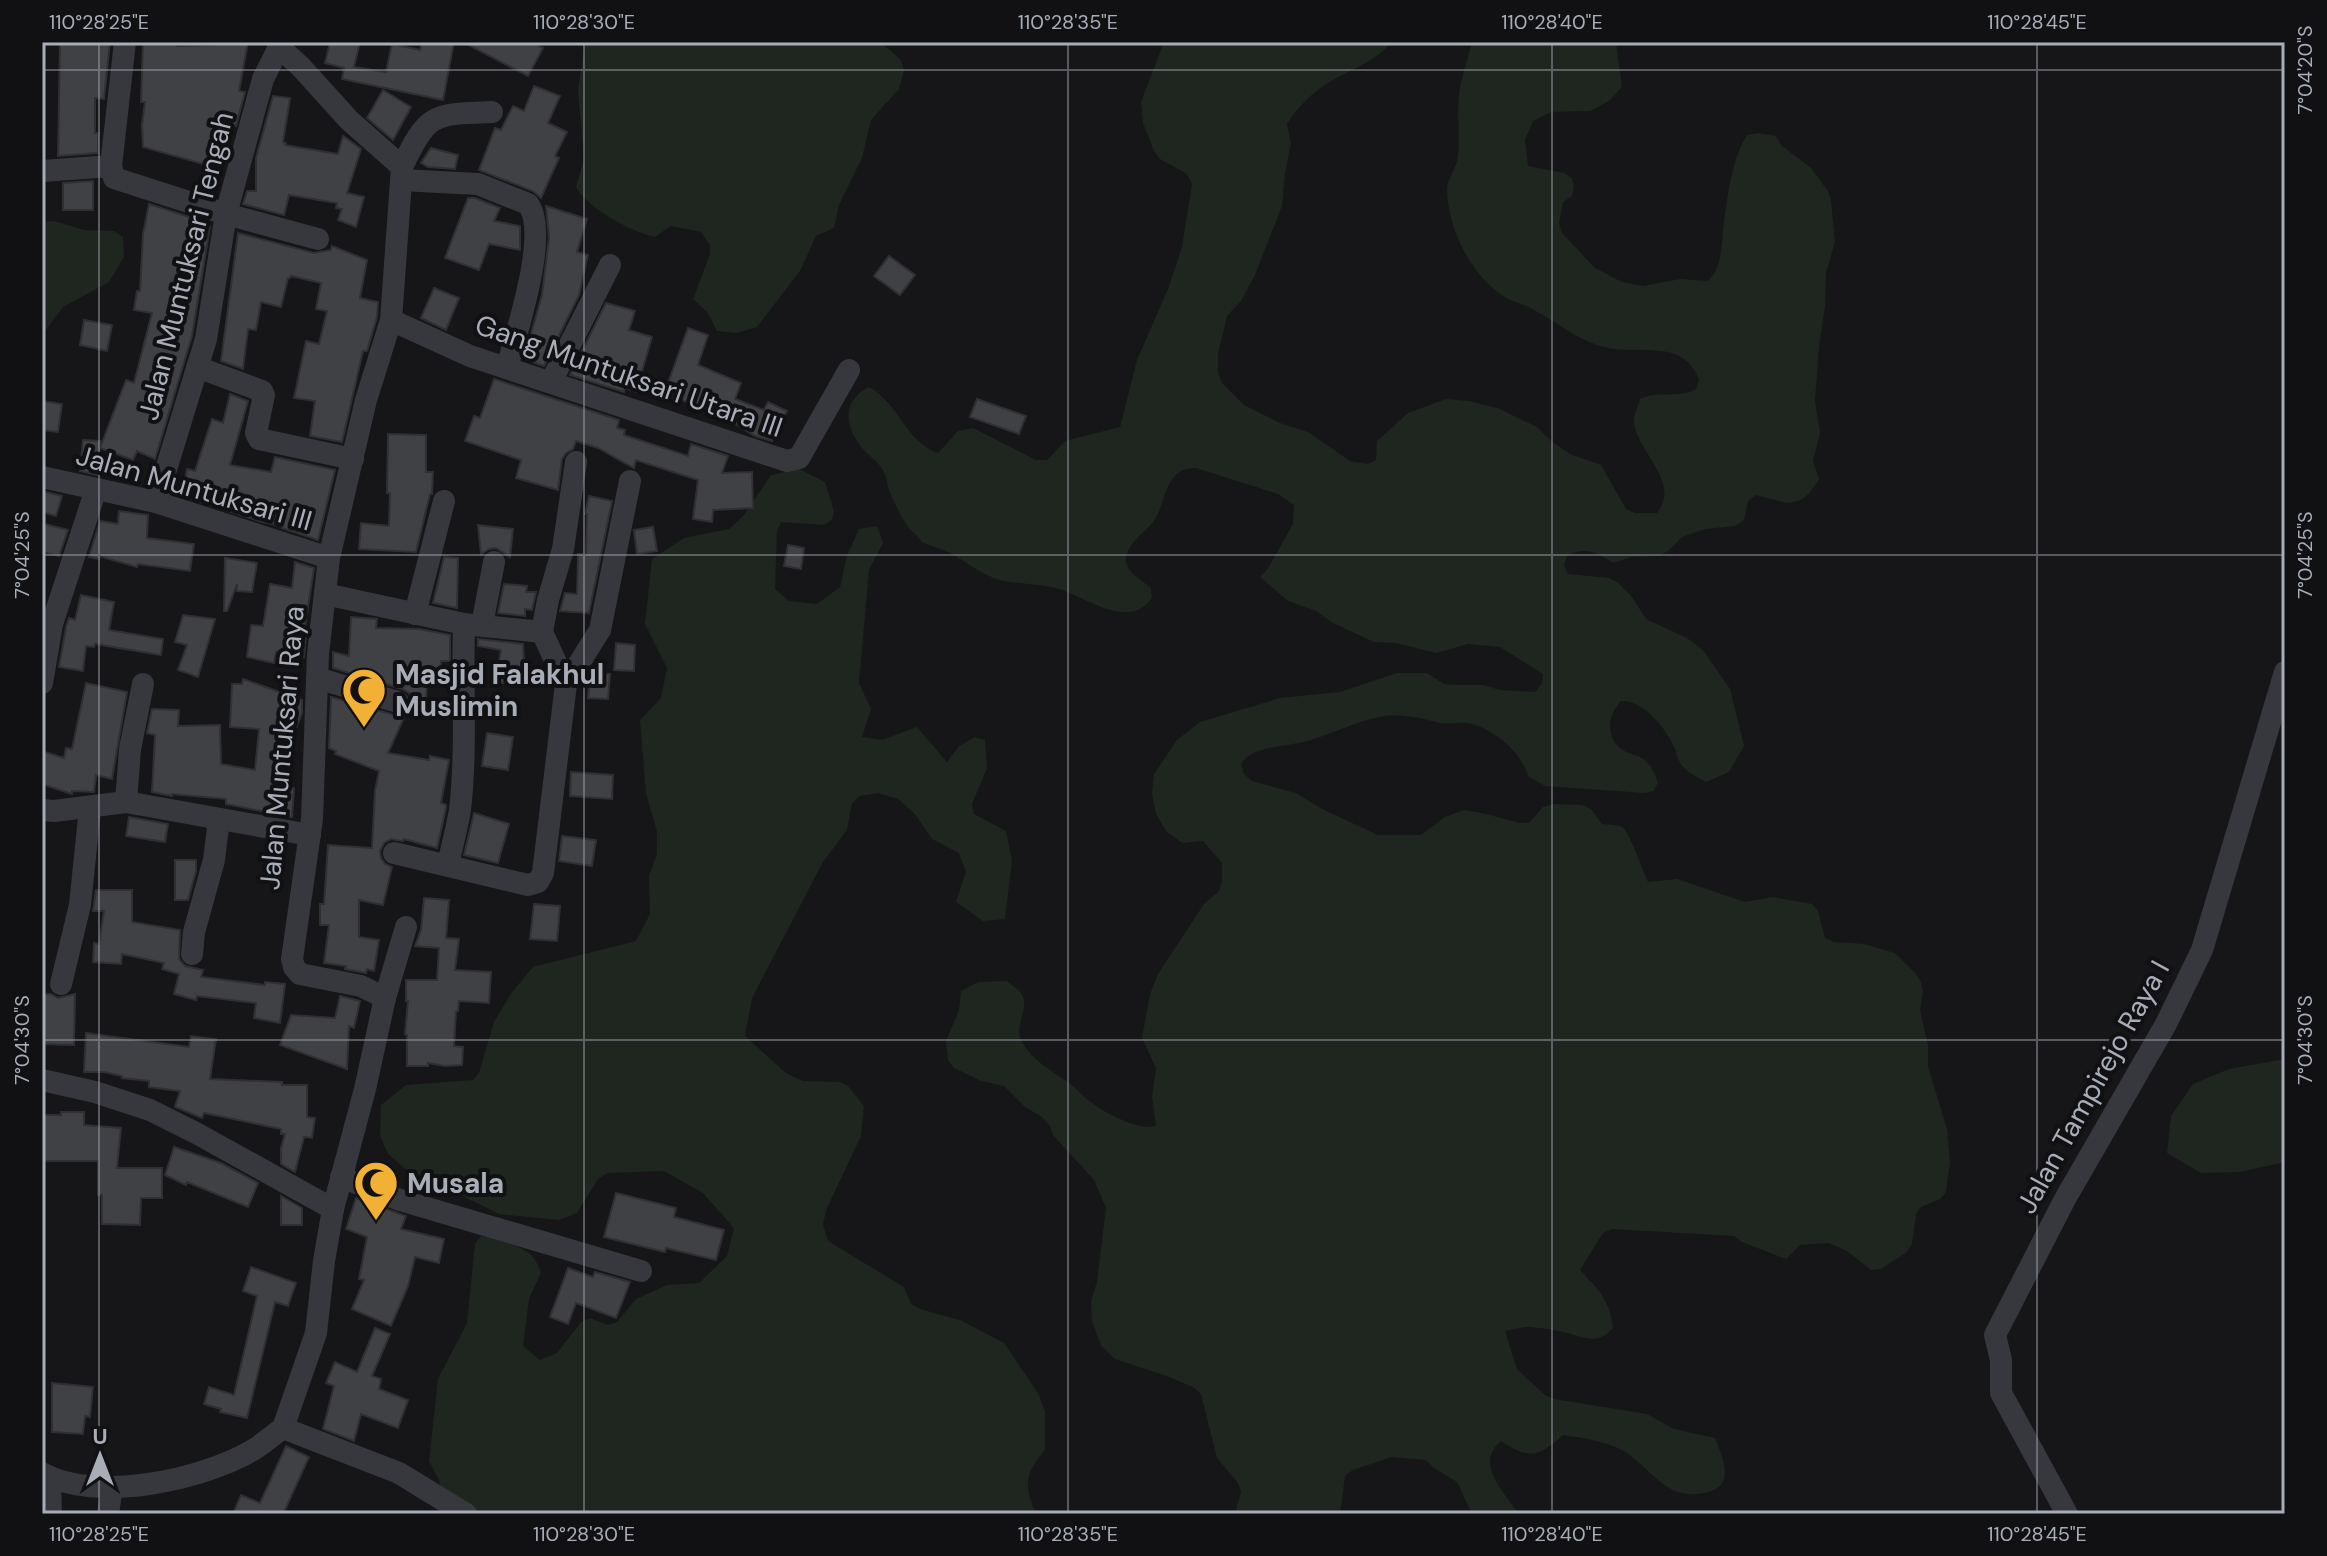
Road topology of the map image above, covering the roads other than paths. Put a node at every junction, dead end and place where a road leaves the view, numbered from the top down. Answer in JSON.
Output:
{"nodes":[{"id":1,"x":125,"y":42,"type":"edge"},
{"id":2,"x":278,"y":44,"type":"edge"},
{"id":3,"x":492,"y":112,"type":"dead end"},
{"id":4,"x":111,"y":166,"type":"junction"},
{"id":5,"x":42,"y":171,"type":"edge"},
{"id":6,"x":402,"y":174,"type":"junction"},
{"id":7,"x":226,"y":214,"type":"junction"},
{"id":8,"x":318,"y":239,"type":"dead end"},
{"id":9,"x":610,"y":265,"type":"dead end"},
{"id":10,"x":391,"y":320,"type":"junction"},
{"id":11,"x":197,"y":367,"type":"junction"},
{"id":12,"x":507,"y":368,"type":"junction"},
{"id":13,"x":849,"y":370,"type":"dead end"},
{"id":14,"x":551,"y":382,"type":"junction"},
{"id":15,"x":353,"y":459,"type":"junction"},
{"id":16,"x":576,"y":462,"type":"dead end"},
{"id":17,"x":42,"y":477,"type":"edge"},
{"id":18,"x":630,"y":481,"type":"dead end"},
{"id":19,"x":96,"y":489,"type":"junction"},
{"id":20,"x":444,"y":501,"type":"dead end"},
{"id":21,"x":156,"y":502,"type":"junction"},
{"id":22,"x":329,"y":558,"type":"junction"},
{"id":23,"x":494,"y":562,"type":"dead end"},
{"id":24,"x":325,"y":594,"type":"junction"},
{"id":25,"x":415,"y":614,"type":"junction"},
{"id":26,"x":473,"y":624,"type":"junction"},
{"id":27,"x":542,"y":632,"type":"junction"},
{"id":28,"x":2285,"y":672,"type":"edge"},
{"id":29,"x":317,"y":678,"type":"junction"},
{"id":30,"x":42,"y":683,"type":"edge"},
{"id":31,"x":143,"y":684,"type":"dead end"},
{"id":32,"x":566,"y":684,"type":"junction"},
{"id":33,"x":398,"y":702,"type":"dead end"},
{"id":34,"x":126,"y":802,"type":"junction"},
{"id":35,"x":90,"y":808,"type":"junction"},
{"id":36,"x":42,"y":810,"type":"edge"},
{"id":37,"x":219,"y":819,"type":"junction"},
{"id":38,"x":310,"y":835,"type":"junction"},
{"id":39,"x":394,"y":853,"type":"dead end"},
{"id":40,"x":448,"y":865,"type":"junction"},
{"id":41,"x":406,"y":927,"type":"dead end"},
{"id":42,"x":192,"y":954,"type":"dead end"},
{"id":43,"x":61,"y":984,"type":"dead end"},
{"id":44,"x":385,"y":998,"type":"junction"},
{"id":45,"x":42,"y":1080,"type":"edge"},
{"id":46,"x":341,"y":1177,"type":"junction"},
{"id":47,"x":333,"y":1209,"type":"junction"},
{"id":48,"x":641,"y":1271,"type":"dead end"},
{"id":49,"x":283,"y":1428,"type":"junction"},
{"id":50,"x":46,"y":1475,"type":"edge"},
{"id":51,"x":112,"y":1487,"type":"junction"},
{"id":52,"x":51,"y":1514,"type":"edge"},
{"id":53,"x":108,"y":1514,"type":"edge"},
{"id":54,"x":466,"y":1514,"type":"edge"},
{"id":55,"x":2067,"y":1514,"type":"edge"}],
"edges":[{"from":1,"to":4,"type":"street"},
{"from":2,"to":6,"type":"street"},
{"from":2,"to":7,"type":"street","name":"Jalan Muntuksari Tengah"},
{"from":3,"to":6,"type":"street"},
{"from":4,"to":5,"type":"street"},
{"from":4,"to":7,"type":"street"},
{"from":6,"to":10,"type":"street","name":"Jalan Muntuksari Raya"},
{"from":6,"to":12,"type":"street"},
{"from":7,"to":8,"type":"street"},
{"from":7,"to":11,"type":"street","name":"Jalan Muntuksari Tengah"},
{"from":9,"to":14,"type":"street"},
{"from":10,"to":12,"type":"street","name":"Gang Muntuksari Utara III"},
{"from":10,"to":15,"type":"street","name":"Jalan Muntuksari Raya"},
{"from":11,"to":15,"type":"street"},
{"from":11,"to":21,"type":"street","name":"Jalan Muntuksari Tengah"},
{"from":12,"to":14,"type":"street","name":"Gang Muntuksari Utara III"},
{"from":13,"to":14,"type":"street","name":"Gang Muntuksari Utara III"},
{"from":15,"to":22,"type":"street","name":"Jalan Muntuksari Raya"},
{"from":16,"to":27,"type":"street"},
{"from":17,"to":19,"type":"street","name":"Jalan Muntuksari III"},
{"from":18,"to":32,"type":"street"},
{"from":19,"to":21,"type":"street","name":"Jalan Muntuksari III"},
{"from":19,"to":30,"type":"street"},
{"from":20,"to":25,"type":"street"},
{"from":21,"to":22,"type":"street","name":"Jalan Muntuksari III"},
{"from":22,"to":24,"type":"street","name":"Jalan Muntuksari Raya"},
{"from":23,"to":26,"type":"street"},
{"from":24,"to":25,"type":"street"},
{"from":24,"to":29,"type":"street","name":"Jalan Muntuksari Raya"},
{"from":25,"to":26,"type":"street"},
{"from":26,"to":27,"type":"street"},
{"from":26,"to":40,"type":"street"},
{"from":27,"to":32,"type":"street"},
{"from":28,"to":55,"type":"street","name":"Jalan Tampirejo Raya I"},
{"from":29,"to":33,"type":"street"},
{"from":29,"to":38,"type":"street","name":"Jalan Muntuksari Raya"},
{"from":31,"to":34,"type":"street"},
{"from":32,"to":40,"type":"street"},
{"from":34,"to":35,"type":"street"},
{"from":34,"to":37,"type":"street"},
{"from":35,"to":36,"type":"street"},
{"from":35,"to":43,"type":"street"},
{"from":37,"to":38,"type":"street"},
{"from":37,"to":42,"type":"street"},
{"from":38,"to":44,"type":"street","name":"Jalan Muntuksari Raya"},
{"from":39,"to":40,"type":"street"},
{"from":41,"to":44,"type":"street"},
{"from":44,"to":46,"type":"street"},
{"from":45,"to":47,"type":"street"},
{"from":46,"to":47,"type":"street"},
{"from":46,"to":48,"type":"street"},
{"from":47,"to":49,"type":"street"},
{"from":49,"to":51,"type":"street"},
{"from":49,"to":54,"type":"street"},
{"from":50,"to":51,"type":"street"},
{"from":50,"to":52,"type":"street"},
{"from":51,"to":53,"type":"street"}]}
